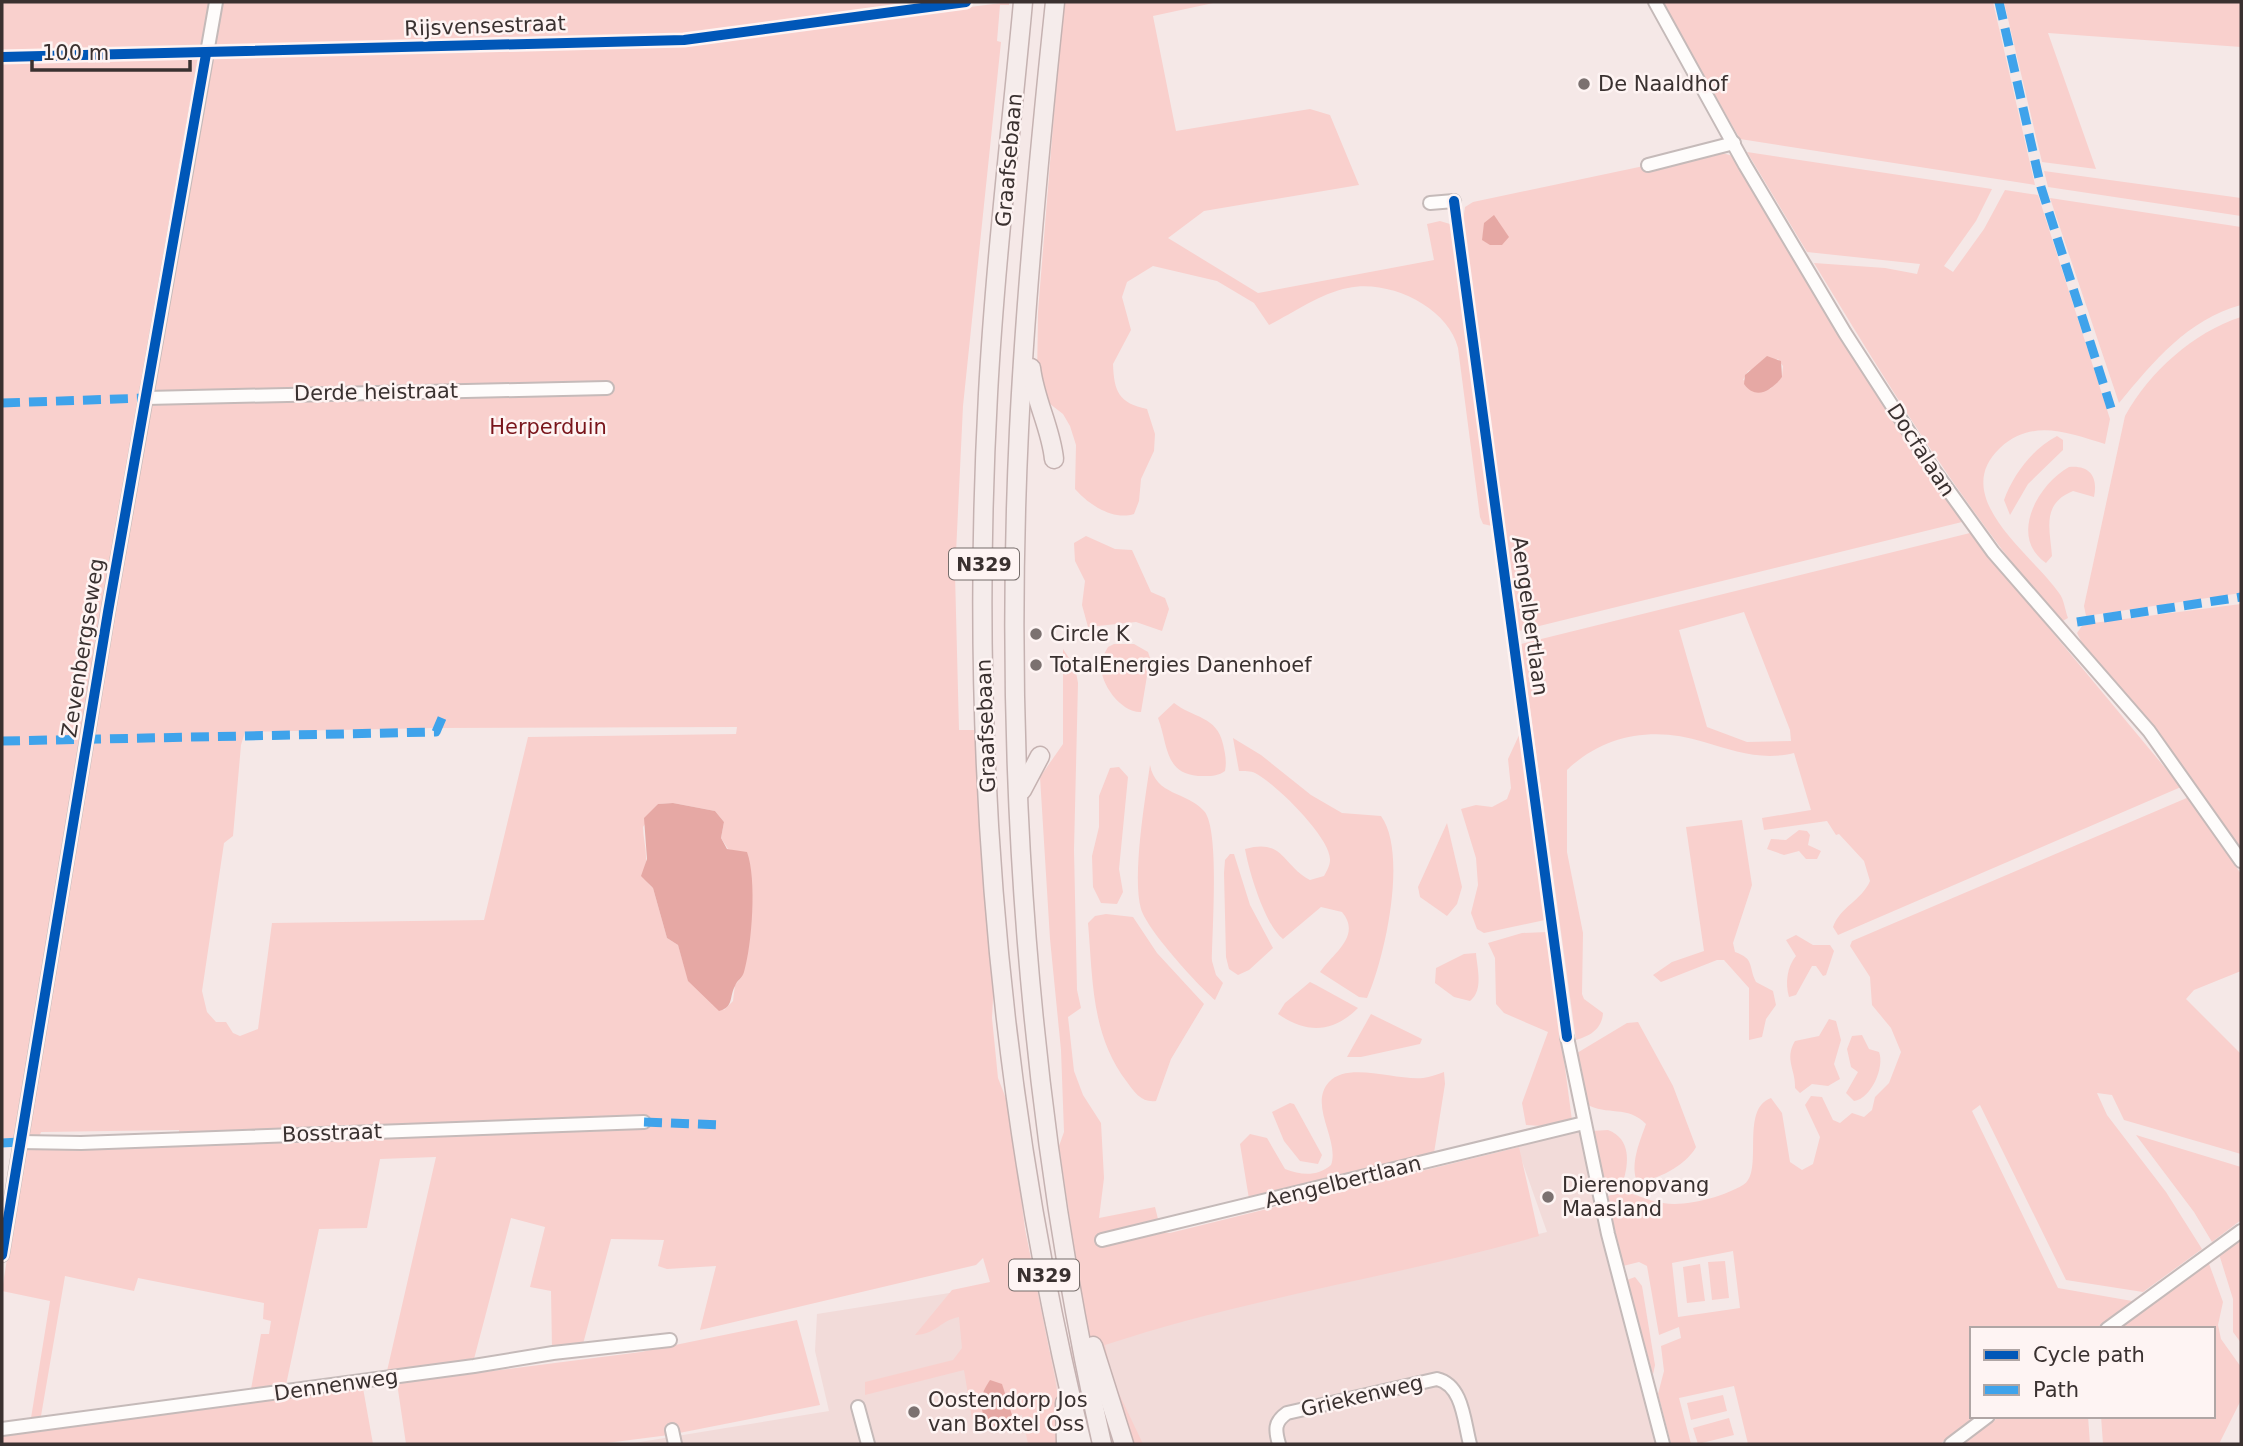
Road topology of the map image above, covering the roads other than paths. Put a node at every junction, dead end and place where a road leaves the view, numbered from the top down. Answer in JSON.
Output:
{"nodes":[{"id":1,"x":216,"y":2,"type":"edge"},
{"id":2,"x":1023,"y":2,"type":"edge"},
{"id":3,"x":1055,"y":2,"type":"edge"},
{"id":4,"x":1655,"y":2,"type":"edge"},
{"id":5,"x":1734,"y":143,"type":"junction"},
{"id":6,"x":1648,"y":165,"type":"dead end"},
{"id":7,"x":1454,"y":201,"type":"dead end"},
{"id":8,"x":1430,"y":203,"type":"dead end"},
{"id":9,"x":1026,"y":313,"type":"junction"},
{"id":10,"x":607,"y":388,"type":"dead end"},
{"id":11,"x":146,"y":398,"type":"junction"},
{"id":12,"x":1054,"y":459,"type":"dead end"},
{"id":13,"x":1040,"y":756,"type":"dead end"},
{"id":14,"x":1019,"y":796,"type":"junction"},
{"id":15,"x":2241,"y":861,"type":"edge"},
{"id":16,"x":1567,"y":1037,"type":"dead end"},
{"id":17,"x":644,"y":1122,"type":"dead end"},
{"id":18,"x":1584,"y":1123,"type":"junction"},
{"id":19,"x":20,"y":1142,"type":"junction"},
{"id":20,"x":2241,"y":1231,"type":"edge"},
{"id":21,"x":1102,"y":1240,"type":"dead end"},
{"id":22,"x":2,"y":1255,"type":"edge"},
{"id":23,"x":1074,"y":1294,"type":"junction"},
{"id":24,"x":2110,"y":1327,"type":"edge"},
{"id":25,"x":670,"y":1340,"type":"dead end"},
{"id":26,"x":1065,"y":1375,"type":"junction"},
{"id":27,"x":858,"y":1407,"type":"dead end"},
{"id":28,"x":1985,"y":1418,"type":"edge"},
{"id":29,"x":2,"y":1429,"type":"edge"},
{"id":30,"x":672,"y":1430,"type":"dead end"},
{"id":31,"x":675,"y":1444,"type":"edge"},
{"id":32,"x":868,"y":1444,"type":"edge"},
{"id":33,"x":1066,"y":1444,"type":"edge"},
{"id":34,"x":1082,"y":1444,"type":"edge"},
{"id":35,"x":1102,"y":1444,"type":"edge"},
{"id":36,"x":1124,"y":1444,"type":"edge"},
{"id":37,"x":1279,"y":1444,"type":"edge"},
{"id":38,"x":1470,"y":1444,"type":"edge"},
{"id":39,"x":1663,"y":1444,"type":"edge"},
{"id":40,"x":1951,"y":1444,"type":"edge"}],
"edges":[{"from":1,"to":11,"type":"street","name":"Zevenbergseweg"},
{"from":2,"to":26,"type":"main road","name":"Graafsebaan","number":"N329"},
{"from":3,"to":9,"type":"main road","name":"Graafsebaan","number":"N329"},
{"from":4,"to":5,"type":"street","name":"Docfalaan"},
{"from":5,"to":6,"type":"street"},
{"from":5,"to":15,"type":"street","name":"Docfalaan"},
{"from":7,"to":8,"type":"street"},
{"from":9,"to":12,"type":"main road"},
{"from":9,"to":14,"type":"main road","name":"Graafsebaan","number":"N329"},
{"from":10,"to":11,"type":"street","name":"Derde heistraat"},
{"from":11,"to":19,"type":"street","name":"Zevenbergseweg"},
{"from":13,"to":14,"type":"main road"},
{"from":14,"to":23,"type":"main road","name":"Graafsebaan","number":"N329"},
{"from":16,"to":18,"type":"street"},
{"from":17,"to":19,"type":"street","name":"Bosstraat"},
{"from":18,"to":21,"type":"street","name":"Aengelbertlaan"},
{"from":18,"to":39,"type":"street"},
{"from":19,"to":22,"type":"street","name":"Zevenbergseweg"},
{"from":20,"to":24,"type":"street"},
{"from":23,"to":35,"type":"main road","name":"Graafsebaan","number":"N329"},
{"from":23,"to":36,"type":"main road","number":"N329"},
{"from":25,"to":29,"type":"street","name":"Dennenweg"},
{"from":26,"to":33,"type":"main road","number":"N329"},
{"from":26,"to":34,"type":"main road","name":"Graafsebaan","number":"N329"},
{"from":27,"to":32,"type":"street"},
{"from":28,"to":40,"type":"street"},
{"from":30,"to":31,"type":"street"},
{"from":37,"to":38,"type":"street","name":"Griekenweg"}]}
